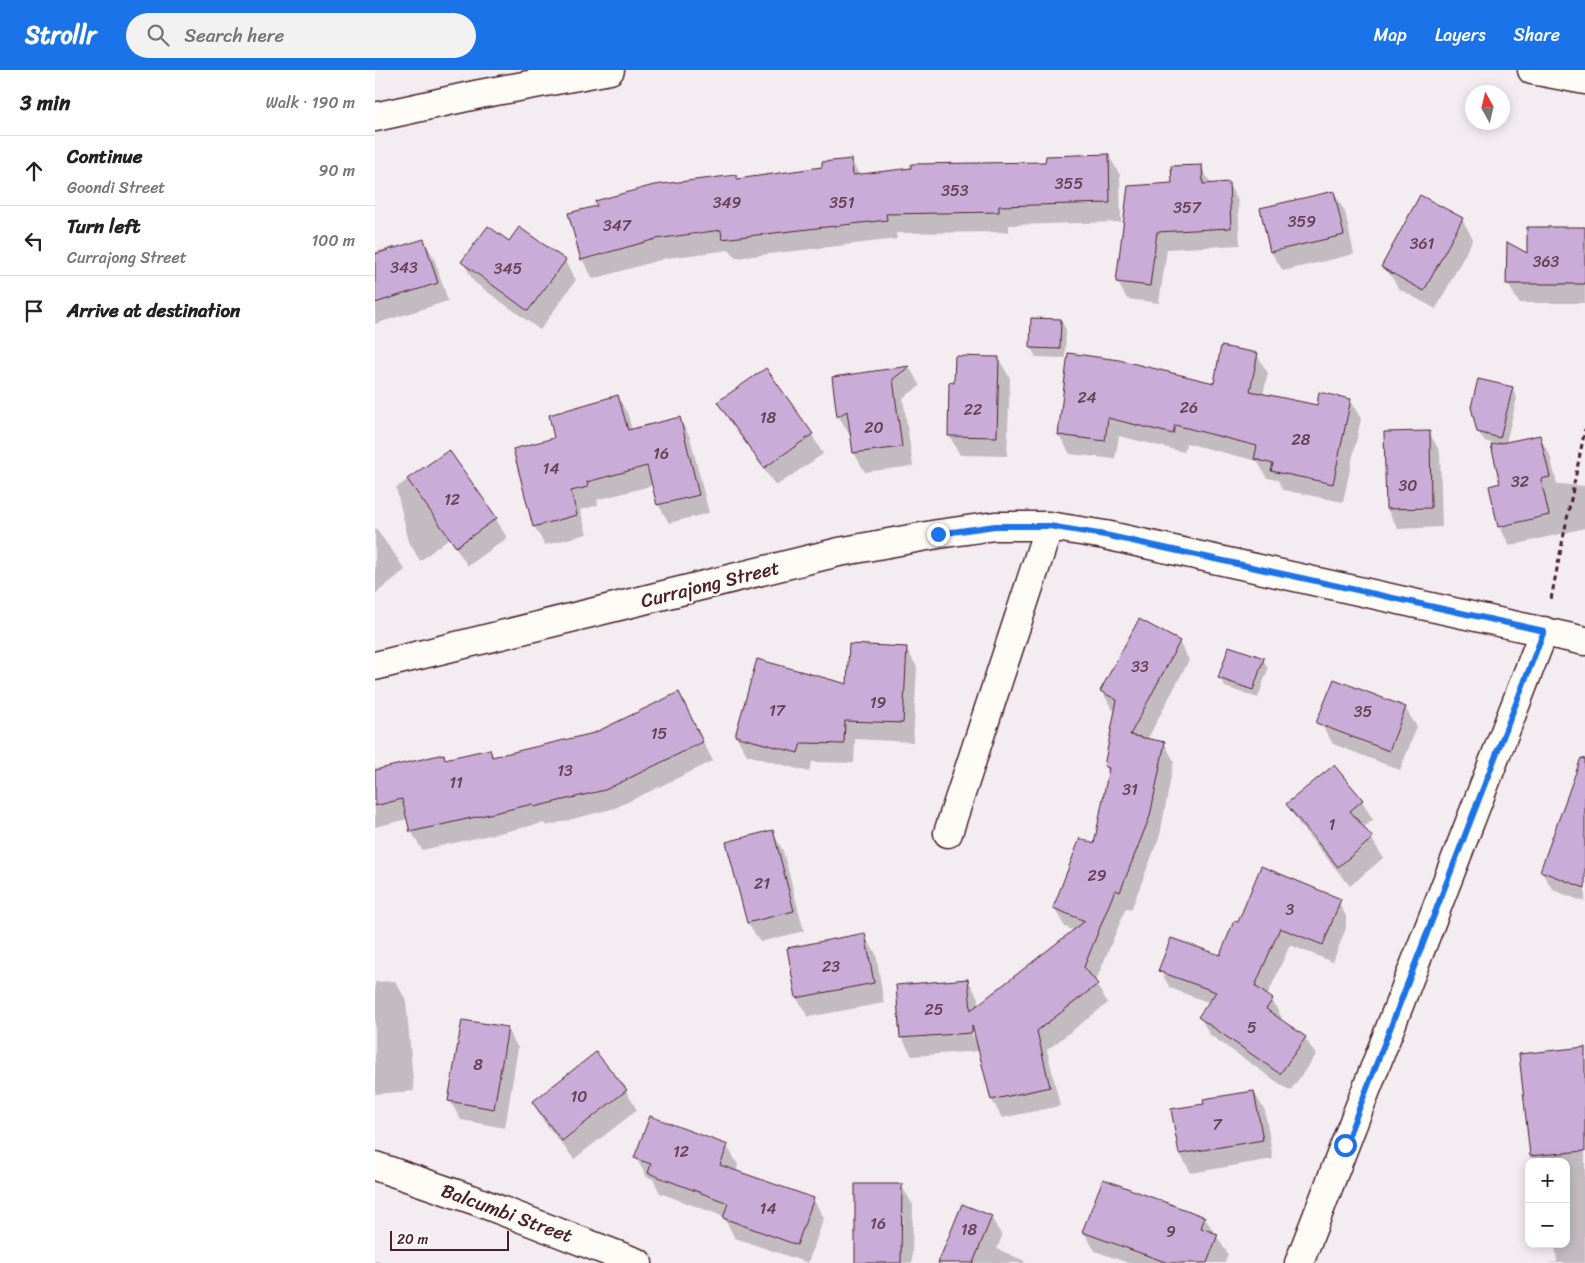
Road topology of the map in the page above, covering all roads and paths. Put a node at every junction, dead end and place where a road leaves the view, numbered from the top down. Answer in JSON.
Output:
{"nodes":[{"id":1,"x":610,"y":70,"type":"edge"},
{"id":2,"x":1532,"y":70,"type":"edge"},
{"id":3,"x":1585,"y":80,"type":"edge"},
{"id":4,"x":375,"y":117,"type":"edge"},
{"id":5,"x":1585,"y":429,"type":"edge"},
{"id":6,"x":1049,"y":526,"type":"junction"},
{"id":7,"x":1544,"y":631,"type":"junction"},
{"id":8,"x":1585,"y":641,"type":"edge"},
{"id":9,"x":375,"y":666,"type":"edge"},
{"id":10,"x":948,"y":833,"type":"dead end"},
{"id":11,"x":375,"y":1166,"type":"edge"},
{"id":12,"x":639,"y":1263,"type":"edge"},
{"id":13,"x":1299,"y":1263,"type":"edge"}],
"edges":[{"from":1,"to":4,"type":"street"},
{"from":2,"to":3,"type":"street"},
{"from":5,"to":7,"type":"path"},
{"from":6,"to":7,"type":"street","name":"Currajong Street"},
{"from":6,"to":9,"type":"street","name":"Currajong Street"},
{"from":6,"to":10,"type":"street"},
{"from":7,"to":8,"type":"street","name":"Currajong Street"},
{"from":7,"to":13,"type":"street"},
{"from":11,"to":12,"type":"street","name":"Balcumbi Street"}]}
